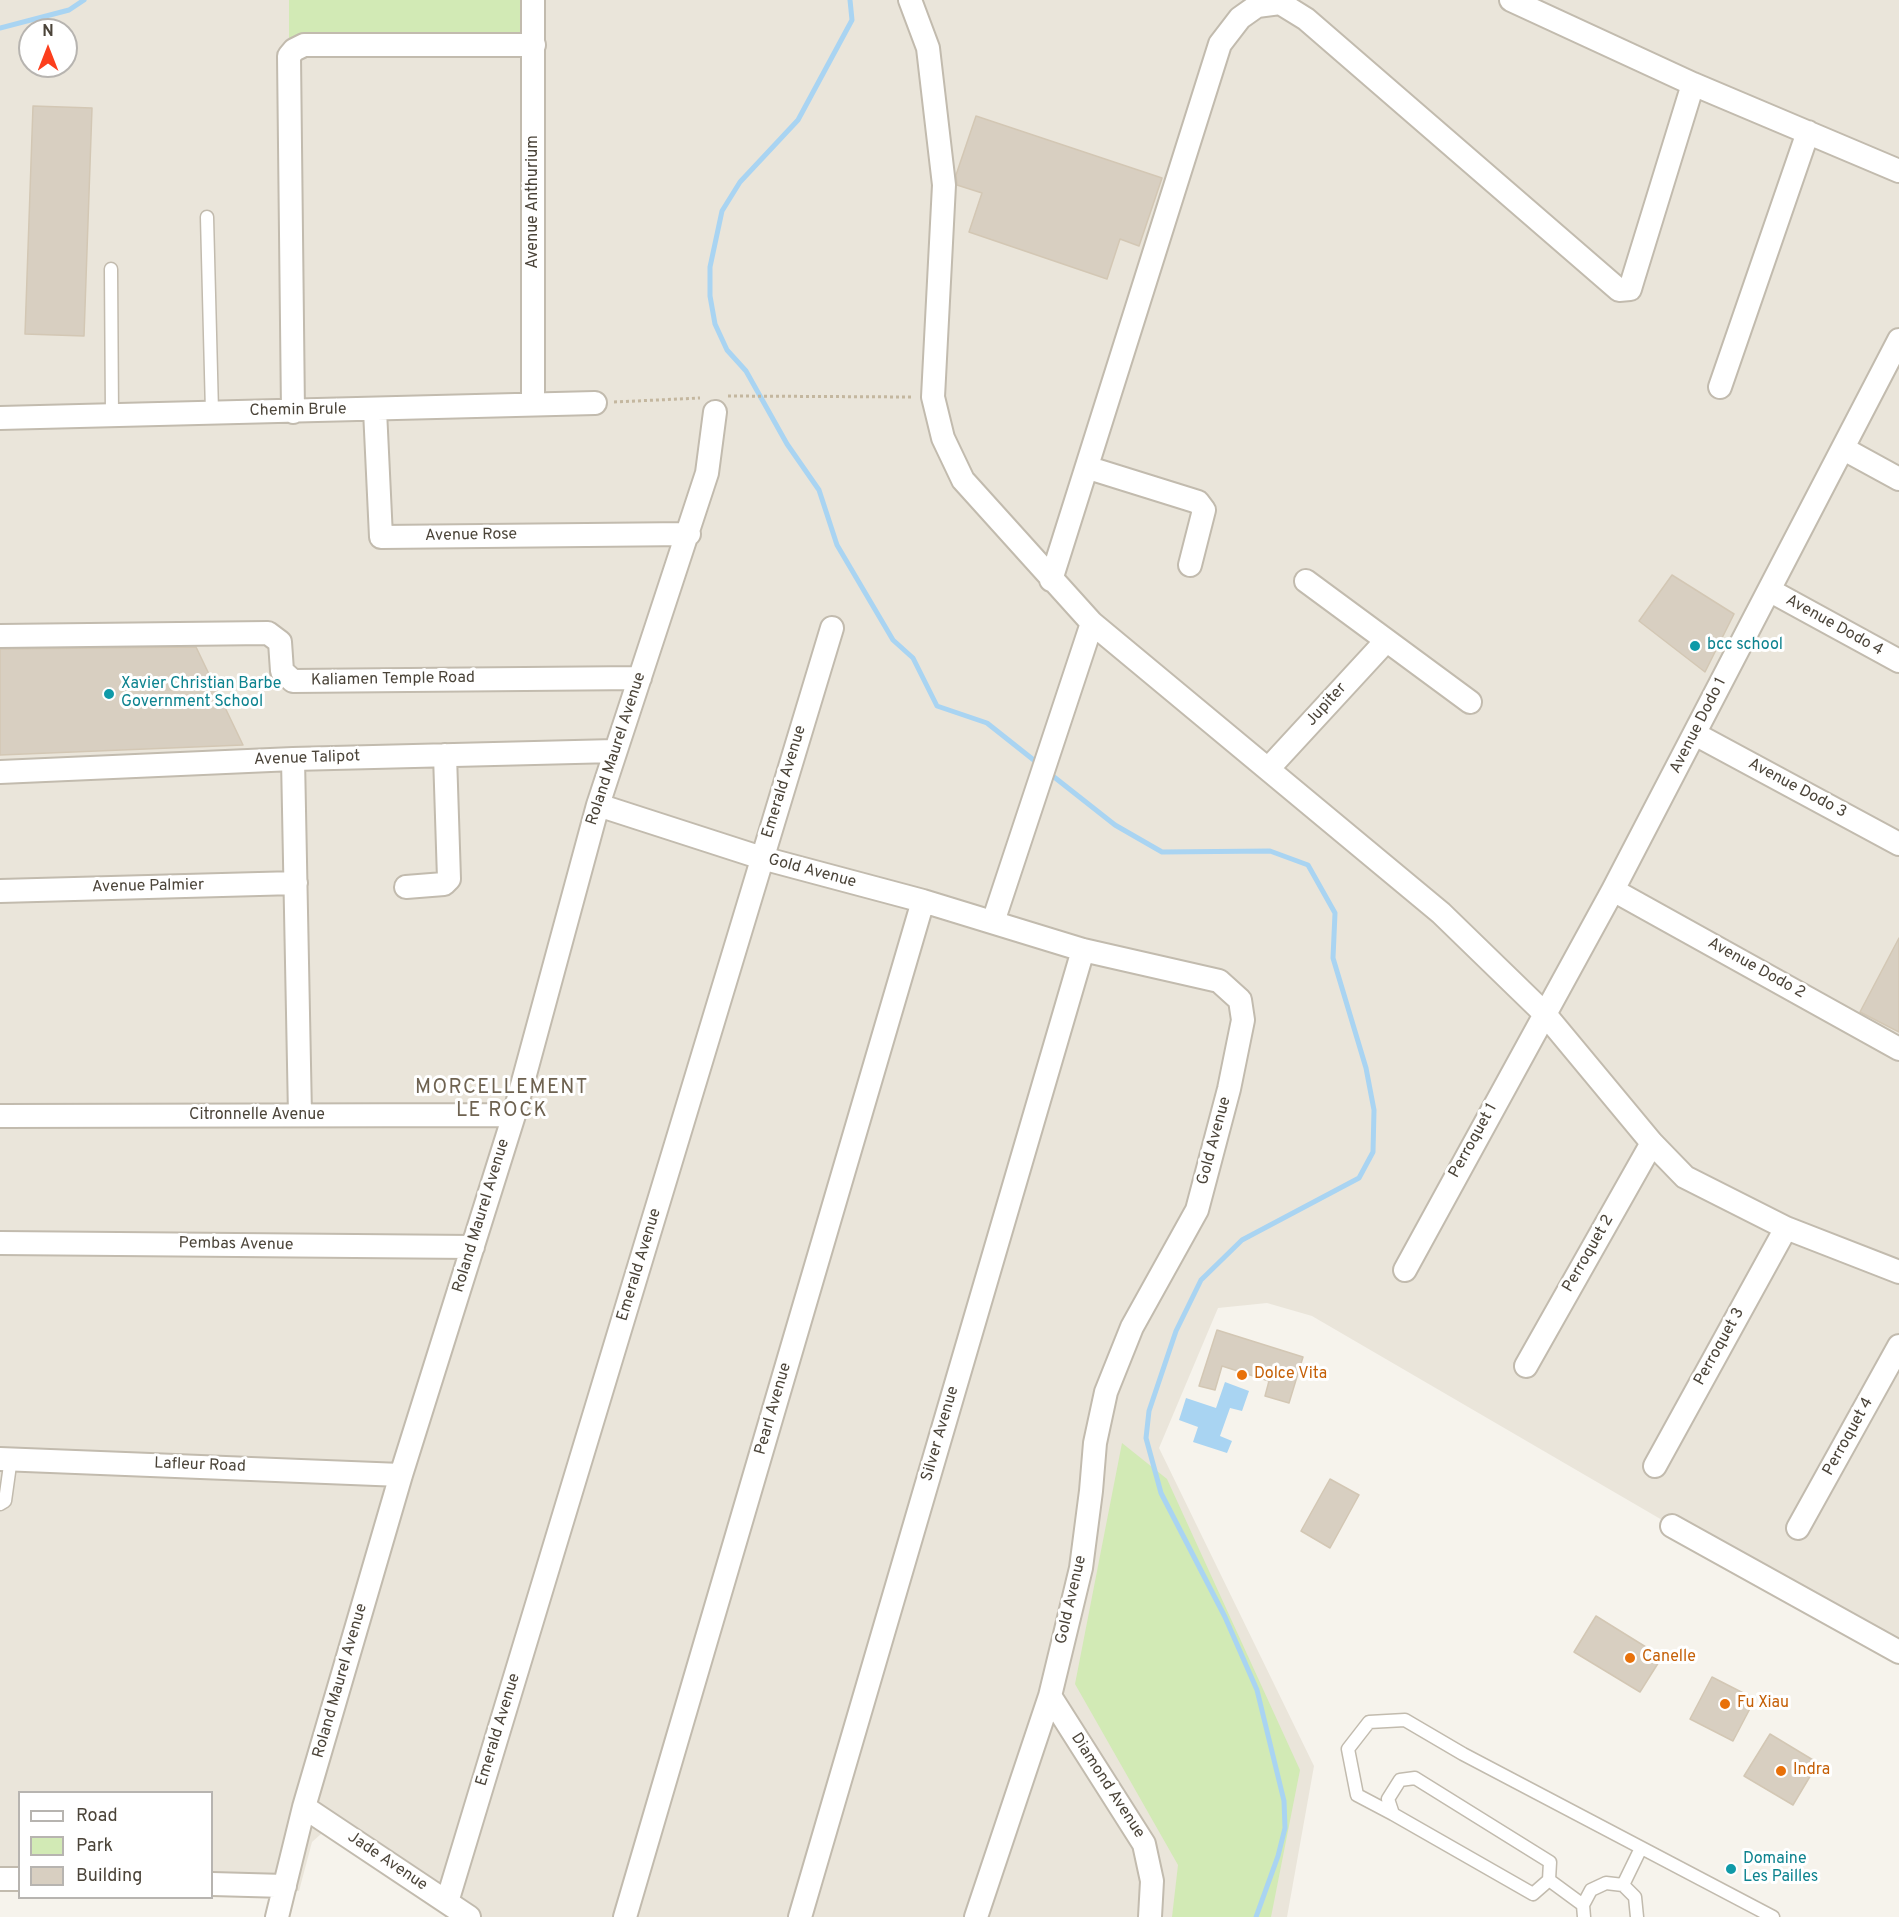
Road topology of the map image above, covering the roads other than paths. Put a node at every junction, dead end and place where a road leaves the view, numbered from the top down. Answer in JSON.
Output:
{"nodes":[{"id":1,"x":533,"y":0,"type":"edge"},
{"id":2,"x":910,"y":0,"type":"edge"},
{"id":3,"x":1511,"y":0,"type":"edge"},
{"id":4,"x":534,"y":45,"type":"junction"},
{"id":5,"x":1693,"y":84,"type":"junction"},
{"id":6,"x":1808,"y":132,"type":"junction"},
{"id":7,"x":1899,"y":171,"type":"edge"},
{"id":8,"x":207,"y":217,"type":"dead end"},
{"id":9,"x":111,"y":269,"type":"dead end"},
{"id":10,"x":1899,"y":340,"type":"edge"},
{"id":11,"x":1720,"y":387,"type":"dead end"},
{"id":12,"x":716,"y":402,"type":"road end"},
{"id":13,"x":595,"y":403,"type":"road end"},
{"id":14,"x":533,"y":404,"type":"junction"},
{"id":15,"x":375,"y":410,"type":"junction"},
{"id":16,"x":212,"y":412,"type":"junction"},
{"id":17,"x":293,"y":412,"type":"junction"},
{"id":18,"x":112,"y":416,"type":"junction"},
{"id":19,"x":0,"y":418,"type":"edge"},
{"id":20,"x":1844,"y":449,"type":"junction"},
{"id":21,"x":1089,"y":468,"type":"junction"},
{"id":22,"x":1899,"y":479,"type":"edge"},
{"id":23,"x":689,"y":534,"type":"junction"},
{"id":24,"x":1190,"y":565,"type":"dead end"},
{"id":25,"x":1051,"y":580,"type":"junction"},
{"id":26,"x":1306,"y":581,"type":"dead end"},
{"id":27,"x":1768,"y":590,"type":"junction"},
{"id":28,"x":1092,"y":623,"type":"junction"},
{"id":29,"x":832,"y":628,"type":"dead end"},
{"id":30,"x":0,"y":636,"type":"edge"},
{"id":31,"x":1386,"y":641,"type":"junction"},
{"id":32,"x":1899,"y":661,"type":"edge"},
{"id":33,"x":640,"y":678,"type":"junction"},
{"id":34,"x":1470,"y":702,"type":"dead end"},
{"id":35,"x":1695,"y":734,"type":"junction"},
{"id":36,"x":615,"y":751,"type":"junction"},
{"id":37,"x":445,"y":755,"type":"junction"},
{"id":38,"x":293,"y":759,"type":"junction"},
{"id":39,"x":1268,"y":769,"type":"junction"},
{"id":40,"x":0,"y":772,"type":"edge"},
{"id":41,"x":598,"y":805,"type":"junction"},
{"id":42,"x":1899,"y":844,"type":"edge"},
{"id":43,"x":762,"y":858,"type":"junction"},
{"id":44,"x":296,"y":883,"type":"junction"},
{"id":45,"x":406,"y":887,"type":"dead end"},
{"id":46,"x":1612,"y":890,"type":"junction"},
{"id":47,"x":0,"y":891,"type":"edge"},
{"id":48,"x":922,"y":902,"type":"junction"},
{"id":49,"x":993,"y":922,"type":"junction"},
{"id":50,"x":1083,"y":950,"type":"junction"},
{"id":51,"x":1544,"y":1013,"type":"junction"},
{"id":52,"x":1899,"y":1049,"type":"edge"},
{"id":53,"x":514,"y":1115,"type":"junction"},
{"id":54,"x":0,"y":1116,"type":"edge"},
{"id":55,"x":300,"y":1116,"type":"junction"},
{"id":56,"x":1652,"y":1143,"type":"junction"},
{"id":57,"x":1786,"y":1228,"type":"junction"},
{"id":58,"x":0,"y":1243,"type":"edge"},
{"id":59,"x":473,"y":1248,"type":"junction"},
{"id":60,"x":1405,"y":1270,"type":"dead end"},
{"id":61,"x":1899,"y":1272,"type":"edge"},
{"id":62,"x":1899,"y":1346,"type":"edge"},
{"id":63,"x":1526,"y":1365,"type":"dead end"},
{"id":64,"x":5,"y":1459,"type":"edge"},
{"id":65,"x":1655,"y":1466,"type":"dead end"},
{"id":66,"x":401,"y":1474,"type":"junction"},
{"id":67,"x":0,"y":1504,"type":"edge"},
{"id":68,"x":1672,"y":1526,"type":"dead end"},
{"id":69,"x":1798,"y":1528,"type":"dead end"},
{"id":70,"x":1899,"y":1652,"type":"edge"},
{"id":71,"x":1050,"y":1696,"type":"junction"},
{"id":72,"x":304,"y":1807,"type":"junction"},
{"id":73,"x":1393,"y":1814,"type":"junction"},
{"id":74,"x":1641,"y":1848,"type":"junction"},
{"id":75,"x":0,"y":1879,"type":"edge"},
{"id":76,"x":18,"y":1879,"type":"edge"},
{"id":77,"x":1549,"y":1880,"type":"junction"},
{"id":78,"x":213,"y":1884,"type":"edge"},
{"id":79,"x":1623,"y":1885,"type":"junction"},
{"id":80,"x":285,"y":1886,"type":"junction"},
{"id":81,"x":447,"y":1902,"type":"junction"},
{"id":82,"x":1583,"y":1911,"type":"edge"},
{"id":83,"x":277,"y":1917,"type":"edge"},
{"id":84,"x":470,"y":1917,"type":"edge"},
{"id":85,"x":625,"y":1917,"type":"edge"},
{"id":86,"x":800,"y":1917,"type":"edge"},
{"id":87,"x":976,"y":1917,"type":"edge"},
{"id":88,"x":1150,"y":1917,"type":"edge"},
{"id":89,"x":1637,"y":1917,"type":"edge"},
{"id":90,"x":1773,"y":1917,"type":"edge"}],
"edges":[{"from":1,"to":4,"type":"street","name":"Avenue Anthurium"},
{"from":2,"to":25,"type":"street"},
{"from":3,"to":5,"type":"street"},
{"from":4,"to":14,"type":"street","name":"Avenue Anthurium"},
{"from":4,"to":17,"type":"street"},
{"from":5,"to":6,"type":"street"},
{"from":5,"to":21,"type":"street"},
{"from":6,"to":7,"type":"street"},
{"from":6,"to":11,"type":"street"},
{"from":8,"to":16,"type":"lane"},
{"from":9,"to":18,"type":"lane"},
{"from":10,"to":20,"type":"street","name":"Avenue Dodo 1"},
{"from":12,"to":23,"type":"street","name":"Roland Maurel Avenue"},
{"from":13,"to":14,"type":"street","name":"Chemin Brule"},
{"from":14,"to":15,"type":"street","name":"Chemin Brule"},
{"from":15,"to":17,"type":"street","name":"Chemin Brule"},
{"from":15,"to":23,"type":"street","name":"Avenue Rose"},
{"from":16,"to":17,"type":"street","name":"Chemin Brule"},
{"from":16,"to":18,"type":"street","name":"Chemin Brule"},
{"from":18,"to":19,"type":"street","name":"Chemin Brule"},
{"from":20,"to":22,"type":"street"},
{"from":20,"to":27,"type":"street","name":"Avenue Dodo 1"},
{"from":21,"to":24,"type":"street"},
{"from":21,"to":25,"type":"street"},
{"from":23,"to":33,"type":"street","name":"Roland Maurel Avenue"},
{"from":25,"to":28,"type":"street"},
{"from":26,"to":31,"type":"street"},
{"from":27,"to":32,"type":"street","name":"Avenue Dodo 4"},
{"from":27,"to":35,"type":"street","name":"Avenue Dodo 1"},
{"from":28,"to":39,"type":"street"},
{"from":28,"to":49,"type":"street"},
{"from":29,"to":43,"type":"street","name":"Emerald Avenue"},
{"from":30,"to":33,"type":"street","name":"Kaliamen Temple Road"},
{"from":31,"to":34,"type":"street"},
{"from":31,"to":39,"type":"street","name":"Jupiter"},
{"from":33,"to":36,"type":"street","name":"Roland Maurel Avenue"},
{"from":35,"to":42,"type":"street","name":"Avenue Dodo 3"},
{"from":35,"to":46,"type":"street","name":"Avenue Dodo 1"},
{"from":36,"to":37,"type":"street","name":"Avenue Talipot"},
{"from":36,"to":41,"type":"street","name":"Roland Maurel Avenue"},
{"from":37,"to":38,"type":"street","name":"Avenue Talipot"},
{"from":37,"to":45,"type":"street"},
{"from":38,"to":40,"type":"street","name":"Avenue Talipot"},
{"from":38,"to":44,"type":"street"},
{"from":39,"to":51,"type":"street"},
{"from":41,"to":43,"type":"street","name":"Gold Avenue"},
{"from":41,"to":53,"type":"street","name":"Roland Maurel Avenue"},
{"from":43,"to":48,"type":"street","name":"Gold Avenue"},
{"from":43,"to":81,"type":"street","name":"Emerald Avenue"},
{"from":44,"to":47,"type":"street","name":"Avenue Palmier"},
{"from":44,"to":55,"type":"street"},
{"from":46,"to":51,"type":"street","name":"Avenue Dodo 1"},
{"from":46,"to":52,"type":"street","name":"Avenue Dodo 2"},
{"from":48,"to":49,"type":"street","name":"Gold Avenue"},
{"from":48,"to":85,"type":"street","name":"Pearl Avenue"},
{"from":49,"to":50,"type":"street","name":"Gold Avenue"},
{"from":50,"to":71,"type":"street","name":"Gold Avenue"},
{"from":50,"to":86,"type":"street","name":"Silver Avenue"},
{"from":51,"to":56,"type":"street"},
{"from":51,"to":60,"type":"street","name":"Perroquet 1"},
{"from":53,"to":55,"type":"street","name":"Citronnelle Avenue"},
{"from":53,"to":59,"type":"street","name":"Roland Maurel Avenue"},
{"from":54,"to":55,"type":"street","name":"Citronnelle Avenue"},
{"from":56,"to":57,"type":"street"},
{"from":56,"to":63,"type":"street","name":"Perroquet 2"},
{"from":57,"to":61,"type":"street"},
{"from":57,"to":65,"type":"street","name":"Perroquet 3"},
{"from":58,"to":59,"type":"street","name":"Pembas Avenue"},
{"from":59,"to":66,"type":"street","name":"Roland Maurel Avenue"},
{"from":62,"to":69,"type":"street","name":"Perroquet 4"},
{"from":64,"to":66,"type":"street","name":"Lafleur Road"},
{"from":64,"to":67,"type":"lane"},
{"from":66,"to":72,"type":"street","name":"Roland Maurel Avenue"},
{"from":68,"to":70,"type":"street"},
{"from":71,"to":87,"type":"street","name":"Gold Avenue"},
{"from":71,"to":88,"type":"street","name":"Diamond Avenue"},
{"from":72,"to":80,"type":"street","name":"Roland Maurel Avenue"},
{"from":72,"to":81,"type":"street","name":"Jade Avenue"},
{"from":73,"to":74,"type":"lane"},
{"from":73,"to":77,"type":"lane"},
{"from":73,"to":77,"type":"lane"},
{"from":74,"to":79,"type":"lane"},
{"from":74,"to":90,"type":"lane"},
{"from":75,"to":76,"type":"street"},
{"from":77,"to":82,"type":"lane"},
{"from":78,"to":80,"type":"street"},
{"from":79,"to":82,"type":"lane"},
{"from":79,"to":89,"type":"lane"},
{"from":80,"to":83,"type":"street","name":"Roland Maurel Avenue"},
{"from":81,"to":84,"type":"street","name":"Jade Avenue"}]}
